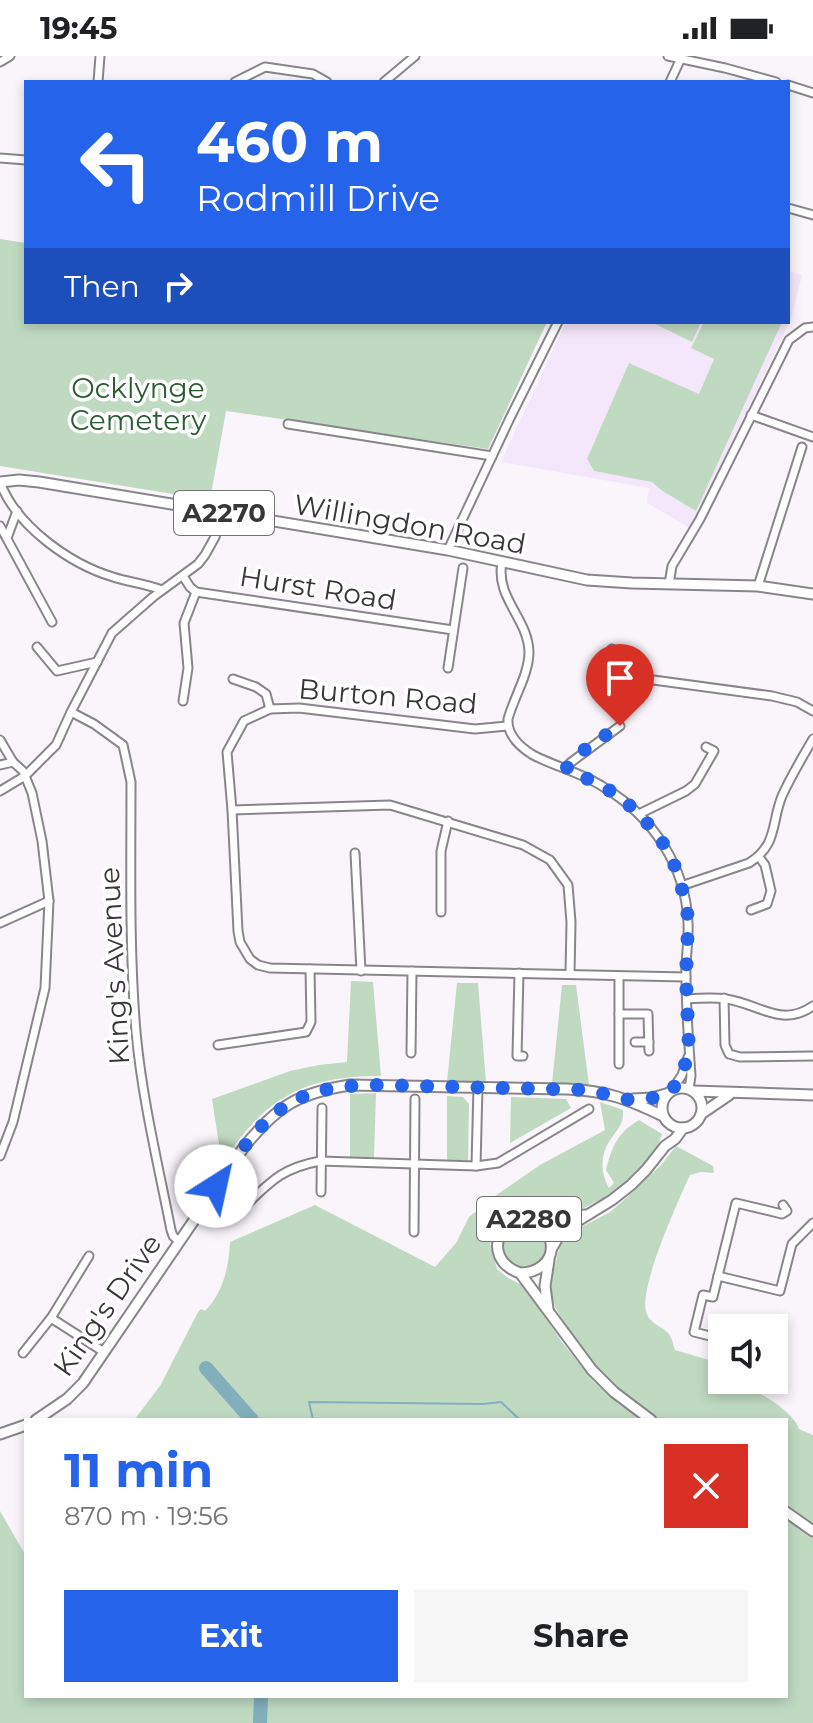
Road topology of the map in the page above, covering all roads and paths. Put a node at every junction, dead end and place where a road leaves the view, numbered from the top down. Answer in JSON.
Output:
{"nodes":[{"id":1,"x":10,"y":56,"type":"edge"},
{"id":2,"x":100,"y":56,"type":"edge"},
{"id":3,"x":415,"y":56,"type":"edge"},
{"id":4,"x":668,"y":56,"type":"edge"},
{"id":5,"x":682,"y":57,"type":"edge"},
{"id":6,"x":0,"y":62,"type":"edge"},
{"id":7,"x":98,"y":80,"type":"edge"},
{"id":8,"x":239,"y":80,"type":"edge"},
{"id":9,"x":324,"y":80,"type":"edge"},
{"id":10,"x":386,"y":80,"type":"edge"},
{"id":11,"x":671,"y":80,"type":"edge"},
{"id":12,"x":769,"y":80,"type":"edge"},
{"id":13,"x":790,"y":86,"type":"edge"},
{"id":14,"x":813,"y":93,"type":"edge"},
{"id":15,"x":0,"y":158,"type":"edge"},
{"id":16,"x":24,"y":160,"type":"edge"},
{"id":17,"x":790,"y":209,"type":"edge"},
{"id":18,"x":813,"y":215,"type":"edge"},
{"id":19,"x":557,"y":324,"type":"edge"},
{"id":20,"x":813,"y":327,"type":"edge"},
{"id":21,"x":751,"y":415,"type":"junction"},
{"id":22,"x":288,"y":424,"type":"dead end"},
{"id":23,"x":813,"y":437,"type":"edge"},
{"id":24,"x":802,"y":447,"type":"dead end"},
{"id":25,"x":492,"y":456,"type":"junction"},
{"id":26,"x":0,"y":482,"type":"edge"},
{"id":27,"x":17,"y":511,"type":"junction"},
{"id":28,"x":223,"y":513,"type":"junction"},
{"id":29,"x":0,"y":526,"type":"edge"},
{"id":30,"x":7,"y":538,"type":"junction"},
{"id":31,"x":448,"y":550,"type":"junction"},
{"id":32,"x":502,"y":562,"type":"junction"},
{"id":33,"x":463,"y":568,"type":"dead end"},
{"id":34,"x":183,"y":576,"type":"junction"},
{"id":35,"x":669,"y":584,"type":"junction"},
{"id":36,"x":758,"y":586,"type":"junction"},
{"id":37,"x":162,"y":590,"type":"junction"},
{"id":38,"x":196,"y":592,"type":"junction"},
{"id":39,"x":813,"y":594,"type":"edge"},
{"id":40,"x":52,"y":622,"type":"dead end"},
{"id":41,"x":453,"y":630,"type":"junction"},
{"id":42,"x":37,"y":647,"type":"dead end"},
{"id":43,"x":612,"y":649,"type":"dead end"},
{"id":44,"x":97,"y":662,"type":"junction"},
{"id":45,"x":448,"y":668,"type":"dead end"},
{"id":46,"x":609,"y":674,"type":"junction"},
{"id":47,"x":233,"y":679,"type":"dead end"},
{"id":48,"x":607,"y":684,"type":"dead end"},
{"id":49,"x":183,"y":701,"type":"dead end"},
{"id":50,"x":270,"y":709,"type":"junction"},
{"id":51,"x":813,"y":711,"type":"edge"},
{"id":52,"x":71,"y":712,"type":"junction"},
{"id":53,"x":507,"y":726,"type":"junction"},
{"id":54,"x":620,"y":726,"type":"dead end"},
{"id":55,"x":813,"y":739,"type":"edge"},
{"id":56,"x":0,"y":740,"type":"edge"},
{"id":57,"x":706,"y":747,"type":"dead end"},
{"id":58,"x":13,"y":762,"type":"junction"},
{"id":59,"x":0,"y":765,"type":"edge"},
{"id":60,"x":566,"y":769,"type":"junction"},
{"id":61,"x":25,"y":776,"type":"junction"},
{"id":62,"x":0,"y":791,"type":"edge"},
{"id":63,"x":232,"y":810,"type":"junction"},
{"id":64,"x":639,"y":814,"type":"junction"},
{"id":65,"x":448,"y":821,"type":"junction"},
{"id":66,"x":355,"y":853,"type":"dead end"},
{"id":67,"x":759,"y":857,"type":"junction"},
{"id":68,"x":681,"y":886,"type":"junction"},
{"id":69,"x":49,"y":901,"type":"junction"},
{"id":70,"x":751,"y":910,"type":"dead end"},
{"id":71,"x":441,"y":912,"type":"dead end"},
{"id":72,"x":0,"y":923,"type":"edge"},
{"id":73,"x":310,"y":969,"type":"junction"},
{"id":74,"x":361,"y":971,"type":"junction"},
{"id":75,"x":412,"y":971,"type":"junction"},
{"id":76,"x":519,"y":973,"type":"junction"},
{"id":77,"x":570,"y":974,"type":"junction"},
{"id":78,"x":619,"y":976,"type":"junction"},
{"id":79,"x":686,"y":977,"type":"junction"},
{"id":80,"x":724,"y":998,"type":"junction"},
{"id":81,"x":687,"y":999,"type":"junction"},
{"id":82,"x":813,"y":1006,"type":"edge"},
{"id":83,"x":619,"y":1014,"type":"junction"},
{"id":84,"x":635,"y":1042,"type":"dead end"},
{"id":85,"x":218,"y":1045,"type":"dead end"},
{"id":86,"x":689,"y":1051,"type":"junction"},
{"id":87,"x":411,"y":1053,"type":"dead end"},
{"id":88,"x":523,"y":1056,"type":"dead end"},
{"id":89,"x":813,"y":1056,"type":"edge"},
{"id":90,"x":619,"y":1064,"type":"dead end"},
{"id":91,"x":478,"y":1087,"type":"junction"},
{"id":92,"x":691,"y":1090,"type":"junction"},
{"id":93,"x":671,"y":1091,"type":"junction"},
{"id":94,"x":732,"y":1093,"type":"junction"},
{"id":95,"x":813,"y":1095,"type":"edge"},
{"id":96,"x":415,"y":1099,"type":"dead end"},
{"id":97,"x":630,"y":1100,"type":"junction"},
{"id":98,"x":572,"y":1105,"type":"dead end"},
{"id":99,"x":322,"y":1108,"type":"dead end"},
{"id":100,"x":589,"y":1109,"type":"dead end"},
{"id":101,"x":701,"y":1114,"type":"junction"},
{"id":102,"x":578,"y":1115,"type":"junction"},
{"id":103,"x":664,"y":1118,"type":"junction"},
{"id":104,"x":683,"y":1128,"type":"junction"},
{"id":105,"x":665,"y":1146,"type":"junction"},
{"id":106,"x":0,"y":1156,"type":"edge"},
{"id":107,"x":320,"y":1161,"type":"junction"},
{"id":108,"x":415,"y":1164,"type":"junction"},
{"id":109,"x":476,"y":1166,"type":"junction"},
{"id":110,"x":321,"y":1192,"type":"dead end"},
{"id":111,"x":783,"y":1205,"type":"dead end"},
{"id":112,"x":245,"y":1206,"type":"dead end"},
{"id":113,"x":588,"y":1215,"type":"junction"},
{"id":114,"x":537,"y":1222,"type":"junction"},
{"id":115,"x":813,"y":1223,"type":"edge"},
{"id":116,"x":414,"y":1232,"type":"dead end"},
{"id":117,"x":179,"y":1241,"type":"junction"},
{"id":118,"x":550,"y":1252,"type":"junction"},
{"id":119,"x":89,"y":1256,"type":"dead end"},
{"id":120,"x":520,"y":1273,"type":"junction"},
{"id":121,"x":718,"y":1276,"type":"junction"},
{"id":122,"x":548,"y":1309,"type":"junction"},
{"id":123,"x":51,"y":1318,"type":"junction"},
{"id":124,"x":708,"y":1336,"type":"edge"},
{"id":125,"x":104,"y":1352,"type":"junction"},
{"id":126,"x":23,"y":1353,"type":"dead end"},
{"id":127,"x":39,"y":1418,"type":"edge"},
{"id":128,"x":648,"y":1418,"type":"edge"},
{"id":129,"x":24,"y":1426,"type":"edge"},
{"id":130,"x":0,"y":1434,"type":"edge"},
{"id":131,"x":788,"y":1513,"type":"edge"},
{"id":132,"x":813,"y":1531,"type":"edge"}],
"edges":[{"from":1,"to":6,"type":"street"},
{"from":2,"to":7,"type":"street"},
{"from":3,"to":10,"type":"street"},
{"from":4,"to":5,"type":"street"},
{"from":5,"to":11,"type":"street"},
{"from":5,"to":12,"type":"street"},
{"from":8,"to":9,"type":"street"},
{"from":13,"to":14,"type":"street"},
{"from":15,"to":16,"type":"street"},
{"from":17,"to":18,"type":"street"},
{"from":19,"to":25,"type":"street"},
{"from":20,"to":21,"type":"street"},
{"from":21,"to":23,"type":"street"},
{"from":21,"to":35,"type":"street"},
{"from":22,"to":25,"type":"street"},
{"from":24,"to":36,"type":"street"},
{"from":25,"to":31,"type":"street"},
{"from":26,"to":27,"type":"street"},
{"from":26,"to":28,"type":"main road","name":"Willingdon Road","number":"A2270"},
{"from":27,"to":30,"type":"street"},
{"from":27,"to":37,"type":"street"},
{"from":28,"to":31,"type":"main road","name":"Willingdon Road","number":"A2270"},
{"from":28,"to":34,"type":"street"},
{"from":29,"to":30,"type":"street"},
{"from":30,"to":40,"type":"street"},
{"from":31,"to":32,"type":"main road","name":"Willingdon Road","number":"A2270"},
{"from":32,"to":35,"type":"main road","name":"Willingdon Road","number":"A2270"},
{"from":32,"to":53,"type":"street"},
{"from":33,"to":41,"type":"street"},
{"from":34,"to":37,"type":"street"},
{"from":34,"to":38,"type":"street","name":"Hurst Road"},
{"from":35,"to":36,"type":"main road","name":"Willingdon Road","number":"A2270"},
{"from":36,"to":39,"type":"main road","name":"Willingdon Road","number":"A2270"},
{"from":37,"to":44,"type":"street"},
{"from":38,"to":41,"type":"street","name":"Hurst Road"},
{"from":38,"to":49,"type":"street"},
{"from":41,"to":45,"type":"street"},
{"from":42,"to":44,"type":"street"},
{"from":43,"to":46,"type":"street"},
{"from":44,"to":52,"type":"street"},
{"from":46,"to":48,"type":"street"},
{"from":46,"to":51,"type":"street"},
{"from":47,"to":50,"type":"street"},
{"from":50,"to":53,"type":"street","name":"Burton Road"},
{"from":50,"to":63,"type":"street","name":"Burton Road"},
{"from":52,"to":61,"type":"street"},
{"from":52,"to":117,"type":"street","name":"King's Avenue"},
{"from":53,"to":60,"type":"street"},
{"from":54,"to":60,"type":"street"},
{"from":55,"to":67,"type":"street"},
{"from":56,"to":58,"type":"street"},
{"from":57,"to":64,"type":"street"},
{"from":58,"to":59,"type":"street"},
{"from":58,"to":61,"type":"street"},
{"from":60,"to":64,"type":"street"},
{"from":61,"to":62,"type":"street"},
{"from":61,"to":69,"type":"street"},
{"from":63,"to":65,"type":"street"},
{"from":63,"to":73,"type":"street","name":"Burton Road"},
{"from":64,"to":68,"type":"street"},
{"from":65,"to":71,"type":"street"},
{"from":65,"to":77,"type":"street"},
{"from":66,"to":74,"type":"street"},
{"from":67,"to":68,"type":"street"},
{"from":67,"to":70,"type":"street"},
{"from":68,"to":79,"type":"street"},
{"from":69,"to":72,"type":"street"},
{"from":69,"to":106,"type":"street"},
{"from":73,"to":74,"type":"street","name":"Burton Road"},
{"from":73,"to":85,"type":"street"},
{"from":74,"to":75,"type":"street","name":"Burton Road"},
{"from":75,"to":76,"type":"street","name":"Burton Road"},
{"from":75,"to":87,"type":"street"},
{"from":76,"to":77,"type":"street","name":"Burton Road"},
{"from":76,"to":88,"type":"street"},
{"from":77,"to":78,"type":"street","name":"Burton Road"},
{"from":78,"to":79,"type":"street","name":"Burton Road"},
{"from":78,"to":83,"type":"street"},
{"from":79,"to":81,"type":"street"},
{"from":80,"to":81,"type":"street"},
{"from":80,"to":82,"type":"street"},
{"from":80,"to":89,"type":"street"},
{"from":81,"to":86,"type":"street"},
{"from":83,"to":84,"type":"street"},
{"from":83,"to":90,"type":"street"},
{"from":86,"to":92,"type":"street"},
{"from":86,"to":93,"type":"street"},
{"from":91,"to":97,"type":"main road","name":"King's Drive"},
{"from":91,"to":109,"type":"street"},
{"from":91,"to":117,"type":"main road","name":"King's Drive"},
{"from":92,"to":93,"type":"main road"},
{"from":92,"to":94,"type":"main road"},
{"from":92,"to":101,"type":"main road"},
{"from":93,"to":97,"type":"main road","name":"King's Drive"},
{"from":93,"to":103,"type":"main road"},
{"from":94,"to":95,"type":"main road"},
{"from":94,"to":101,"type":"main road"},
{"from":96,"to":108,"type":"street"},
{"from":97,"to":103,"type":"main road","name":"King's Drive"},
{"from":98,"to":102,"type":"street"},
{"from":99,"to":107,"type":"street"},
{"from":100,"to":102,"type":"street"},
{"from":101,"to":104,"type":"main road"},
{"from":102,"to":109,"type":"street"},
{"from":103,"to":104,"type":"main road"},
{"from":103,"to":105,"type":"main road"},
{"from":104,"to":105,"type":"main road","number":"A2280"},
{"from":105,"to":113,"type":"main road","number":"A2280"},
{"from":107,"to":108,"type":"street"},
{"from":107,"to":110,"type":"street"},
{"from":107,"to":112,"type":"street"},
{"from":108,"to":109,"type":"street"},
{"from":108,"to":116,"type":"street"},
{"from":111,"to":121,"type":"street"},
{"from":113,"to":114,"type":"main road","number":"A2280"},
{"from":113,"to":118,"type":"main road","number":"A2280"},
{"from":114,"to":118,"type":"main road","number":"A2280"},
{"from":114,"to":120,"type":"main road","number":"A2280"},
{"from":115,"to":121,"type":"street"},
{"from":117,"to":125,"type":"main road","name":"King's Drive"},
{"from":118,"to":120,"type":"main road","number":"A2280"},
{"from":118,"to":122,"type":"main road","number":"A2280"},
{"from":119,"to":123,"type":"street"},
{"from":120,"to":122,"type":"main road","number":"A2280"},
{"from":121,"to":124,"type":"street"},
{"from":122,"to":128,"type":"main road","number":"A2280"},
{"from":123,"to":125,"type":"street"},
{"from":123,"to":126,"type":"street"},
{"from":125,"to":127,"type":"main road","name":"King's Drive"},
{"from":129,"to":130,"type":"main road"},
{"from":131,"to":132,"type":"main road"}]}
